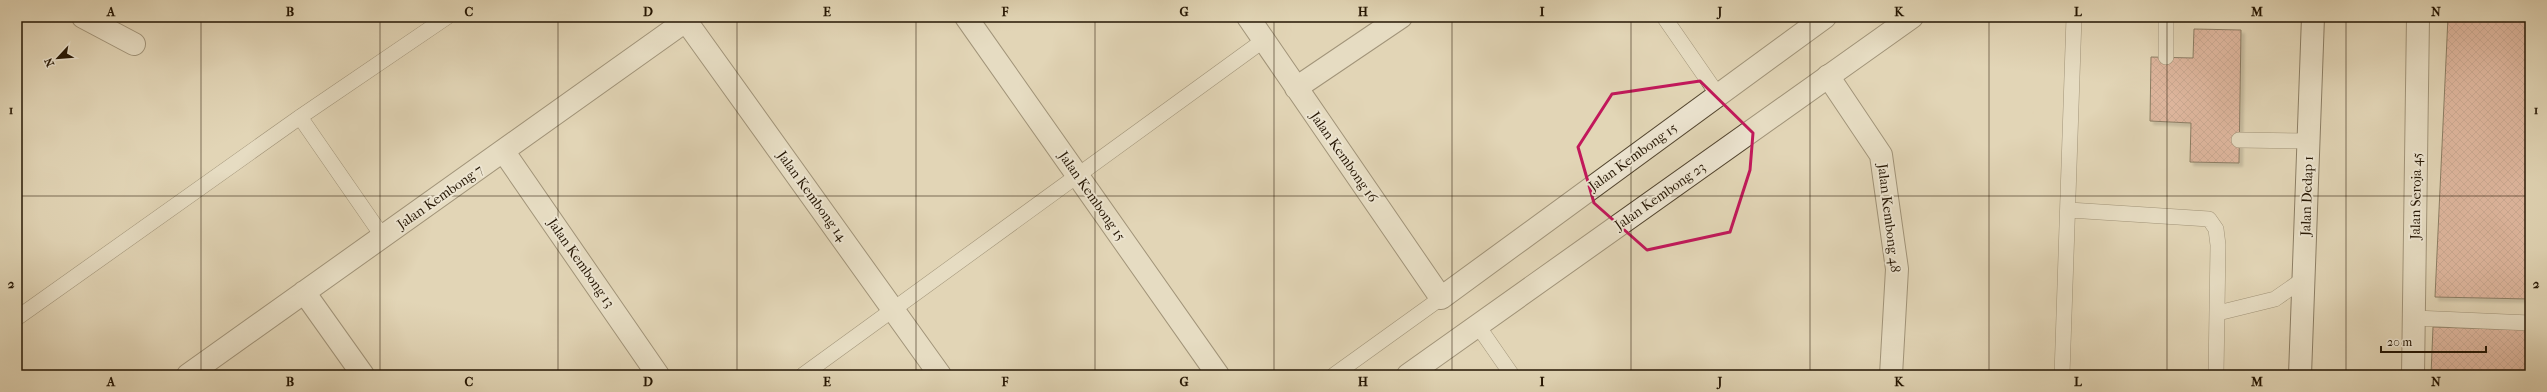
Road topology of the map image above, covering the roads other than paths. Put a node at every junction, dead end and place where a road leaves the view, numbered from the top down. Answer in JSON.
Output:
{"nodes":[{"id":1,"x":83,"y":17,"type":"edge"},
{"id":2,"x":447,"y":17,"type":"edge"},
{"id":3,"x":966,"y":17,"type":"edge"},
{"id":4,"x":1248,"y":17,"type":"edge"},
{"id":5,"x":1401,"y":17,"type":"edge"},
{"id":6,"x":1664,"y":17,"type":"edge"},
{"id":7,"x":1825,"y":17,"type":"edge"},
{"id":8,"x":1912,"y":17,"type":"edge"},
{"id":9,"x":2074,"y":17,"type":"edge"},
{"id":10,"x":2166,"y":17,"type":"edge"},
{"id":11,"x":2313,"y":17,"type":"edge"},
{"id":12,"x":2418,"y":17,"type":"edge"},
{"id":13,"x":687,"y":18,"type":"edge"},
{"id":14,"x":1264,"y":40,"type":"junction"},
{"id":15,"x":134,"y":44,"type":"dead end"},
{"id":16,"x":2166,"y":57,"type":"dead end"},
{"id":17,"x":1828,"y":76,"type":"junction"},
{"id":18,"x":1296,"y":88,"type":"junction"},
{"id":19,"x":1718,"y":95,"type":"junction"},
{"id":20,"x":300,"y":117,"type":"junction"},
{"id":21,"x":2239,"y":140,"type":"dead end"},
{"id":22,"x":2309,"y":141,"type":"junction"},
{"id":23,"x":504,"y":152,"type":"junction"},
{"id":24,"x":1078,"y":175,"type":"junction"},
{"id":25,"x":2069,"y":210,"type":"junction"},
{"id":26,"x":383,"y":238,"type":"junction"},
{"id":27,"x":2305,"y":278,"type":"junction"},
{"id":28,"x":304,"y":292,"type":"junction"},
{"id":29,"x":1441,"y":298,"type":"junction"},
{"id":30,"x":893,"y":310,"type":"junction"},
{"id":31,"x":2218,"y":313,"type":"junction"},
{"id":32,"x":17,"y":318,"type":"edge"},
{"id":33,"x":2414,"y":318,"type":"junction"},
{"id":34,"x":2530,"y":323,"type":"edge"},
{"id":35,"x":1478,"y":326,"type":"junction"},
{"id":36,"x":188,"y":375,"type":"edge"},
{"id":37,"x":363,"y":375,"type":"edge"},
{"id":38,"x":658,"y":375,"type":"edge"},
{"id":39,"x":803,"y":375,"type":"edge"},
{"id":40,"x":940,"y":375,"type":"edge"},
{"id":41,"x":1218,"y":375,"type":"edge"},
{"id":42,"x":1334,"y":375,"type":"edge"},
{"id":43,"x":1408,"y":375,"type":"edge"},
{"id":44,"x":1512,"y":375,"type":"edge"},
{"id":45,"x":1891,"y":375,"type":"edge"},
{"id":46,"x":2062,"y":375,"type":"edge"},
{"id":47,"x":2216,"y":375,"type":"edge"},
{"id":48,"x":2300,"y":375,"type":"edge"},
{"id":49,"x":2413,"y":375,"type":"edge"}],
"edges":[{"from":1,"to":15,"type":"street"},
{"from":2,"to":20,"type":"lane"},
{"from":3,"to":24,"type":"street","name":"Jalan Kembong 15"},
{"from":4,"to":14,"type":"street","name":"Jalan Kembong 16"},
{"from":5,"to":18,"type":"street"},
{"from":6,"to":19,"type":"lane"},
{"from":7,"to":19,"type":"street","name":"Jalan Kembong 15"},
{"from":8,"to":17,"type":"street","name":"Jalan Kembong 23"},
{"from":9,"to":25,"type":"lane"},
{"from":10,"to":16,"type":"lane"},
{"from":11,"to":22,"type":"street","name":"Jalan Dedap 1"},
{"from":12,"to":33,"type":"street","name":"Jalan Seroja 45"},
{"from":13,"to":23,"type":"street","name":"Jalan Kembong 7"},
{"from":13,"to":30,"type":"street","name":"Jalan Kembong 14"},
{"from":14,"to":18,"type":"street","name":"Jalan Kembong 16"},
{"from":14,"to":24,"type":"lane"},
{"from":17,"to":35,"type":"street","name":"Jalan Kembong 23"},
{"from":17,"to":45,"type":"street","name":"Jalan Kembong 48"},
{"from":18,"to":29,"type":"street","name":"Jalan Kembong 16"},
{"from":19,"to":29,"type":"street","name":"Jalan Kembong 15"},
{"from":20,"to":26,"type":"lane"},
{"from":20,"to":32,"type":"lane"},
{"from":21,"to":22,"type":"lane"},
{"from":22,"to":27,"type":"street","name":"Jalan Dedap 1"},
{"from":23,"to":26,"type":"street","name":"Jalan Kembong 7"},
{"from":23,"to":38,"type":"street","name":"Jalan Kembong 13"},
{"from":24,"to":30,"type":"lane"},
{"from":24,"to":41,"type":"street","name":"Jalan Kembong 15"},
{"from":25,"to":31,"type":"lane"},
{"from":25,"to":46,"type":"lane"},
{"from":26,"to":28,"type":"street","name":"Jalan Kembong 7"},
{"from":27,"to":31,"type":"lane"},
{"from":27,"to":48,"type":"street","name":"Jalan Dedap 1"},
{"from":28,"to":36,"type":"street","name":"Jalan Kembong 7"},
{"from":28,"to":37,"type":"street"},
{"from":29,"to":42,"type":"lane"},
{"from":30,"to":39,"type":"lane"},
{"from":30,"to":40,"type":"street","name":"Jalan Kembong 14"},
{"from":31,"to":47,"type":"lane"},
{"from":33,"to":34,"type":"lane"},
{"from":33,"to":49,"type":"street","name":"Jalan Seroja 45"},
{"from":35,"to":43,"type":"street","name":"Jalan Kembong 23"},
{"from":35,"to":44,"type":"lane"}]}
